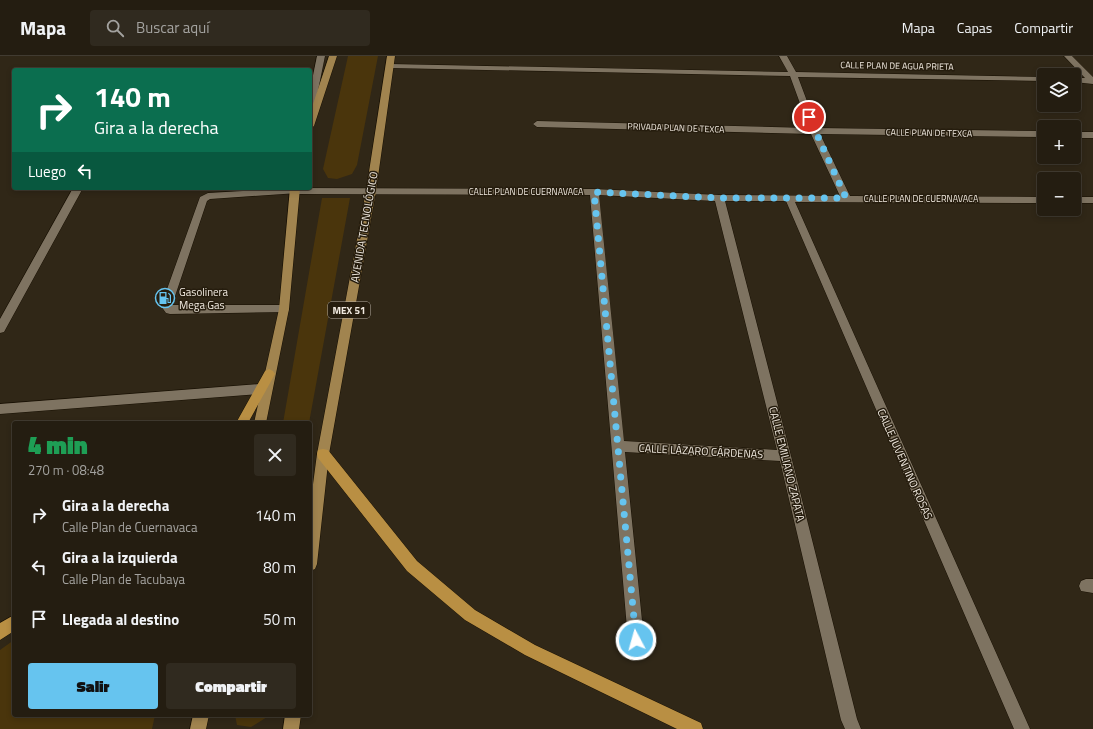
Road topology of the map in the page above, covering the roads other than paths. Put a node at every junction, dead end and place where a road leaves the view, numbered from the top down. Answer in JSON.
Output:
{"nodes":[{"id":1,"x":321,"y":56,"type":"edge"},
{"id":2,"x":333,"y":56,"type":"edge"},
{"id":3,"x":783,"y":56,"type":"edge"},
{"id":4,"x":1068,"y":56,"type":"edge"},
{"id":5,"x":389,"y":59,"type":"edge"},
{"id":6,"x":793,"y":74,"type":"junction"},
{"id":7,"x":1037,"y":79,"type":"edge"},
{"id":8,"x":1081,"y":80,"type":"edge"},
{"id":9,"x":1093,"y":81,"type":"edge"},
{"id":10,"x":312,"y":100,"type":"edge"},
{"id":11,"x":312,"y":120,"type":"edge"},
{"id":12,"x":538,"y":124,"type":"dead end"},
{"id":13,"x":814,"y":131,"type":"junction"},
{"id":14,"x":1037,"y":134,"type":"edge"},
{"id":15,"x":1081,"y":135,"type":"edge"},
{"id":16,"x":1093,"y":135,"type":"edge"},
{"id":17,"x":312,"y":189,"type":"edge"},
{"id":18,"x":77,"y":190,"type":"edge"},
{"id":19,"x":283,"y":190,"type":"edge"},
{"id":20,"x":295,"y":190,"type":"edge"},
{"id":21,"x":371,"y":191,"type":"junction"},
{"id":22,"x":594,"y":192,"type":"junction"},
{"id":23,"x":719,"y":198,"type":"junction"},
{"id":24,"x":789,"y":198,"type":"junction"},
{"id":25,"x":846,"y":198,"type":"junction"},
{"id":26,"x":1037,"y":200,"type":"edge"},
{"id":27,"x":1081,"y":200,"type":"edge"},
{"id":28,"x":1093,"y":200,"type":"edge"},
{"id":29,"x":284,"y":309,"type":"junction"},
{"id":30,"x":0,"y":329,"type":"edge"},
{"id":31,"x":270,"y":374,"type":"junction"},
{"id":32,"x":260,"y":389,"type":"junction"},
{"id":33,"x":0,"y":409,"type":"edge"},
{"id":34,"x":243,"y":421,"type":"edge"},
{"id":35,"x":260,"y":421,"type":"edge"},
{"id":36,"x":617,"y":446,"type":"junction"},
{"id":37,"x":323,"y":454,"type":"junction"},
{"id":38,"x":785,"y":456,"type":"junction"},
{"id":39,"x":312,"y":547,"type":"edge"},
{"id":40,"x":12,"y":623,"type":"edge"},
{"id":41,"x":0,"y":632,"type":"edge"},
{"id":42,"x":636,"y":640,"type":"dead end"},
{"id":43,"x":201,"y":717,"type":"edge"},
{"id":44,"x":293,"y":717,"type":"edge"},
{"id":45,"x":198,"y":729,"type":"edge"},
{"id":46,"x":291,"y":729,"type":"edge"},
{"id":47,"x":695,"y":729,"type":"edge"},
{"id":48,"x":853,"y":729,"type":"edge"},
{"id":49,"x":1022,"y":729,"type":"edge"}],
"edges":[{"from":1,"to":10,"type":"street"},
{"from":2,"to":11,"type":"main road"},
{"from":3,"to":6,"type":"street"},
{"from":4,"to":9,"type":"street"},
{"from":5,"to":6,"type":"street","name":"CALLE PLAN DE AGUA PRIETA"},
{"from":5,"to":21,"type":"main road","name":"AVENIDA TECNOLÓGICO","number":"MEX 51"},
{"from":6,"to":7,"type":"street","name":"CALLE PLAN DE AGUA PRIETA"},
{"from":6,"to":13,"type":"street"},
{"from":8,"to":9,"type":"street"},
{"from":12,"to":13,"type":"street","name":"PRIVADA PLAN DE TEXCA"},
{"from":13,"to":14,"type":"street","name":"CALLE PLAN DE TEXCA"},
{"from":13,"to":25,"type":"street"},
{"from":15,"to":16,"type":"street"},
{"from":17,"to":21,"type":"street","name":"CALLE PLAN DE CUERNAVACA"},
{"from":18,"to":30,"type":"street"},
{"from":19,"to":29,"type":"street","name":"CALLE PLAN DE CUERNAVACA"},
{"from":20,"to":29,"type":"main road"},
{"from":21,"to":22,"type":"street","name":"CALLE PLAN DE CUERNAVACA"},
{"from":21,"to":37,"type":"main road","name":"AVENIDA TECNOLÓGICO","number":"MEX 51"},
{"from":22,"to":23,"type":"street","name":"CALLE PLAN DE CUERNAVACA"},
{"from":22,"to":36,"type":"street"},
{"from":23,"to":24,"type":"street","name":"CALLE PLAN DE CUERNAVACA"},
{"from":23,"to":38,"type":"street","name":"CALLE EMILIANO ZAPATA"},
{"from":24,"to":25,"type":"street","name":"CALLE PLAN DE CUERNAVACA"},
{"from":24,"to":49,"type":"street","name":"CALLE JUVENTINO ROSAS"},
{"from":25,"to":26,"type":"street","name":"CALLE PLAN DE CUERNAVACA"},
{"from":27,"to":28,"type":"street"},
{"from":29,"to":31,"type":"main road"},
{"from":31,"to":32,"type":"highway"},
{"from":31,"to":35,"type":"main road"},
{"from":32,"to":33,"type":"street"},
{"from":32,"to":34,"type":"highway"},
{"from":36,"to":38,"type":"street","name":"CALLE LÁZARO CÁRDENAS"},
{"from":36,"to":42,"type":"street"},
{"from":37,"to":39,"type":"main road","name":"AVENIDA TECNOLÓGICO","number":"MEX 51"},
{"from":37,"to":47,"type":"highway"},
{"from":38,"to":48,"type":"street","name":"CALLE EMILIANO ZAPATA"},
{"from":40,"to":41,"type":"highway"},
{"from":43,"to":45,"type":"main road"},
{"from":44,"to":46,"type":"main road"}]}
